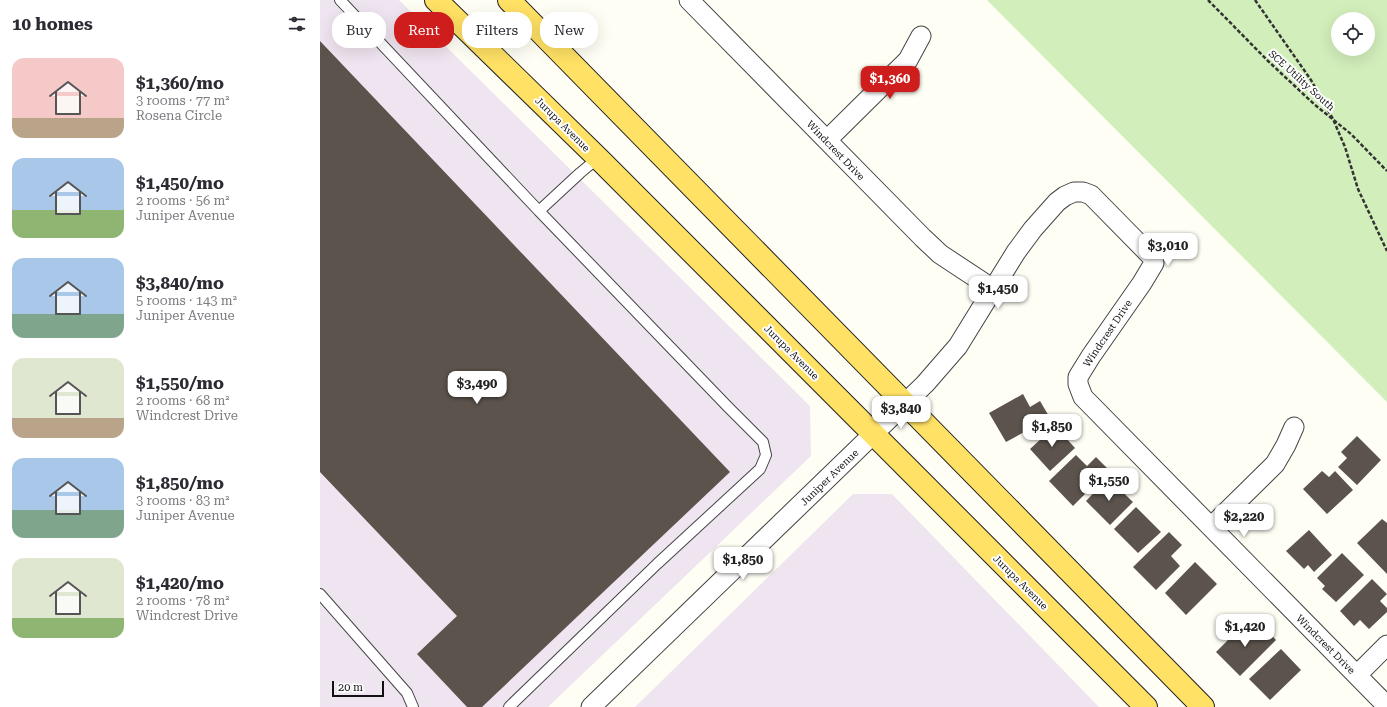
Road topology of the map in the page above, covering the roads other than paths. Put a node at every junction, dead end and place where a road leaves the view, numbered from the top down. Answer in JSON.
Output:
{"nodes":[{"id":1,"x":340,"y":0,"type":"edge"},
{"id":2,"x":436,"y":0,"type":"edge"},
{"id":3,"x":509,"y":0,"type":"edge"},
{"id":4,"x":689,"y":0,"type":"edge"},
{"id":5,"x":921,"y":36,"type":"dead end"},
{"id":6,"x":827,"y":140,"type":"junction"},
{"id":7,"x":598,"y":158,"type":"junction"},
{"id":8,"x":1074,"y":192,"type":"joint"},
{"id":9,"x":540,"y":211,"type":"junction"},
{"id":10,"x":993,"y":289,"type":"junction"},
{"id":11,"x":905,"y":404,"type":"junction"},
{"id":12,"x":1294,"y":427,"type":"dead end"},
{"id":13,"x":874,"y":434,"type":"junction"},
{"id":14,"x":1211,"y":527,"type":"junction"},
{"id":15,"x":320,"y":594,"type":"edge"},
{"id":16,"x":1387,"y":645,"type":"edge"},
{"id":17,"x":1357,"y":675,"type":"junction"},
{"id":18,"x":1387,"y":706,"type":"edge"},
{"id":19,"x":412,"y":707,"type":"edge"},
{"id":20,"x":509,"y":707,"type":"edge"},
{"id":21,"x":591,"y":707,"type":"edge"},
{"id":22,"x":1146,"y":707,"type":"edge"},
{"id":23,"x":1203,"y":707,"type":"edge"}],
"edges":[{"from":1,"to":9,"type":"lane"},
{"from":2,"to":7,"type":"main road","name":"Jurupa Avenue"},
{"from":3,"to":11,"type":"main road"},
{"from":4,"to":6,"type":"street","name":"Windcrest Drive"},
{"from":5,"to":6,"type":"street"},
{"from":6,"to":10,"type":"street","name":"Windcrest Drive"},
{"from":7,"to":9,"type":"lane"},
{"from":7,"to":13,"type":"main road","name":"Jurupa Avenue"},
{"from":8,"to":10,"type":"street","name":"Juniper Avenue"},
{"from":8,"to":14,"type":"street","name":"Windcrest Drive"},
{"from":9,"to":20,"type":"lane"},
{"from":10,"to":11,"type":"street","name":"Juniper Avenue"},
{"from":11,"to":13,"type":"street","name":"Juniper Avenue"},
{"from":11,"to":23,"type":"main road"},
{"from":12,"to":14,"type":"street"},
{"from":13,"to":21,"type":"street","name":"Juniper Avenue"},
{"from":13,"to":22,"type":"main road","name":"Jurupa Avenue"},
{"from":14,"to":17,"type":"street","name":"Windcrest Drive"},
{"from":15,"to":19,"type":"lane"},
{"from":16,"to":17,"type":"street"},
{"from":17,"to":18,"type":"street","name":"Windcrest Drive"}]}
